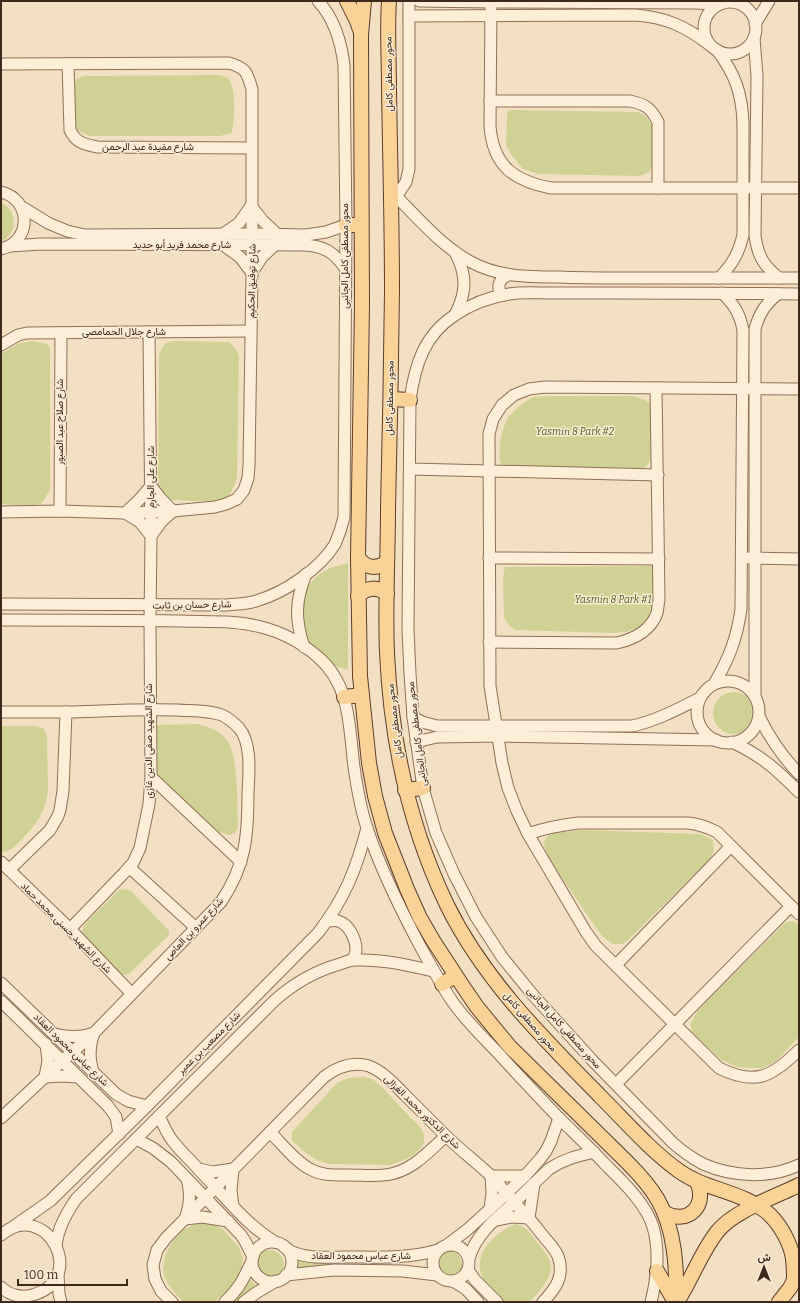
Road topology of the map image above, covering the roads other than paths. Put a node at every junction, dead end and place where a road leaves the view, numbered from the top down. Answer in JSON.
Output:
{"nodes":[{"id":1,"x":318,"y":1,"type":"edge"},
{"id":2,"x":347,"y":1,"type":"edge"},
{"id":3,"x":364,"y":1,"type":"edge"},
{"id":4,"x":389,"y":1,"type":"edge"},
{"id":5,"x":409,"y":1,"type":"edge"},
{"id":6,"x":419,"y":1,"type":"edge"},
{"id":7,"x":769,"y":1,"type":"edge"},
{"id":8,"x":490,"y":2,"type":"edge"},
{"id":9,"x":737,"y":2,"type":"edge"},
{"id":10,"x":721,"y":4,"type":"junction"},
{"id":11,"x":409,"y":16,"type":"junction"},
{"id":12,"x":490,"y":16,"type":"junction"},
{"id":13,"x":755,"y":24,"type":"junction"},
{"id":14,"x":361,"y":35,"type":"junction"},
{"id":15,"x":754,"y":38,"type":"junction"},
{"id":16,"x":714,"y":48,"type":"junction"},
{"id":17,"x":1,"y":55,"type":"edge"},
{"id":18,"x":68,"y":64,"type":"junction"},
{"id":19,"x":3,"y":66,"type":"edge"},
{"id":20,"x":490,"y":101,"type":"junction"},
{"id":21,"x":251,"y":148,"type":"junction"},
{"id":22,"x":1,"y":182,"type":"edge"},
{"id":23,"x":658,"y":188,"type":"junction"},
{"id":24,"x":743,"y":188,"type":"junction"},
{"id":25,"x":756,"y":188,"type":"junction"},
{"id":26,"x":799,"y":188,"type":"edge"},
{"id":27,"x":6,"y":193,"type":"edge"},
{"id":28,"x":393,"y":197,"type":"junction"},
{"id":29,"x":251,"y":206,"type":"junction"},
{"id":30,"x":22,"y":207,"type":"junction"},
{"id":31,"x":346,"y":225,"type":"junction"},
{"id":32,"x":361,"y":225,"type":"junction"},
{"id":33,"x":252,"y":239,"type":"junction"},
{"id":34,"x":277,"y":239,"type":"junction"},
{"id":35,"x":223,"y":240,"type":"junction"},
{"id":36,"x":5,"y":247,"type":"edge"},
{"id":37,"x":455,"y":252,"type":"junction"},
{"id":38,"x":345,"y":268,"type":"junction"},
{"id":39,"x":252,"y":273,"type":"junction"},
{"id":40,"x":509,"y":275,"type":"junction"},
{"id":41,"x":624,"y":278,"type":"junction"},
{"id":42,"x":719,"y":278,"type":"junction"},
{"id":43,"x":779,"y":278,"type":"junction"},
{"id":44,"x":799,"y":278,"type":"edge"},
{"id":45,"x":624,"y":293,"type":"junction"},
{"id":46,"x":722,"y":293,"type":"junction"},
{"id":47,"x":778,"y":294,"type":"junction"},
{"id":48,"x":799,"y":294,"type":"edge"},
{"id":49,"x":502,"y":295,"type":"junction"},
{"id":50,"x":455,"y":315,"type":"junction"},
{"id":51,"x":251,"y":331,"type":"junction"},
{"id":52,"x":149,"y":332,"type":"junction"},
{"id":53,"x":61,"y":333,"type":"junction"},
{"id":54,"x":1,"y":345,"type":"edge"},
{"id":55,"x":656,"y":388,"type":"junction"},
{"id":56,"x":742,"y":389,"type":"junction"},
{"id":57,"x":755,"y":389,"type":"junction"},
{"id":58,"x":799,"y":389,"type":"edge"},
{"id":59,"x":391,"y":399,"type":"junction"},
{"id":60,"x":410,"y":400,"type":"junction"},
{"id":61,"x":410,"y":469,"type":"junction"},
{"id":62,"x":488,"y":472,"type":"junction"},
{"id":63,"x":658,"y":475,"type":"junction"},
{"id":64,"x":151,"y":486,"type":"junction"},
{"id":65,"x":60,"y":511,"type":"junction"},
{"id":66,"x":151,"y":511,"type":"junction"},
{"id":67,"x":173,"y":511,"type":"junction"},
{"id":68,"x":1,"y":512,"type":"edge"},
{"id":69,"x":125,"y":513,"type":"junction"},
{"id":70,"x":344,"y":517,"type":"joint"},
{"id":71,"x":151,"y":536,"type":"junction"},
{"id":72,"x":358,"y":557,"type":"junction"},
{"id":73,"x":489,"y":558,"type":"junction"},
{"id":74,"x":741,"y":558,"type":"junction"},
{"id":75,"x":755,"y":558,"type":"junction"},
{"id":76,"x":659,"y":559,"type":"junction"},
{"id":77,"x":799,"y":559,"type":"edge"},
{"id":78,"x":387,"y":562,"type":"junction"},
{"id":79,"x":306,"y":574,"type":"junction"},
{"id":80,"x":387,"y":594,"type":"junction"},
{"id":81,"x":358,"y":596,"type":"junction"},
{"id":82,"x":1,"y":604,"type":"edge"},
{"id":83,"x":150,"y":606,"type":"junction"},
{"id":84,"x":1,"y":620,"type":"edge"},
{"id":85,"x":150,"y":621,"type":"junction"},
{"id":86,"x":489,"y":642,"type":"junction"},
{"id":87,"x":304,"y":647,"type":"junction"},
{"id":88,"x":714,"y":684,"type":"junction"},
{"id":89,"x":362,"y":695,"type":"junction"},
{"id":90,"x":344,"y":697,"type":"junction"},
{"id":91,"x":755,"y":697,"type":"junction"},
{"id":92,"x":700,"y":698,"type":"junction"},
{"id":93,"x":150,"y":709,"type":"junction"},
{"id":94,"x":1,"y":712,"type":"edge"},
{"id":95,"x":66,"y":712,"type":"junction"},
{"id":96,"x":758,"y":716,"type":"junction"},
{"id":97,"x":413,"y":717,"type":"junction"},
{"id":98,"x":497,"y":731,"type":"junction"},
{"id":99,"x":716,"y":740,"type":"junction"},
{"id":100,"x":416,"y":742,"type":"junction"},
{"id":101,"x":732,"y":742,"type":"junction"},
{"id":102,"x":799,"y":774,"type":"edge"},
{"id":103,"x":151,"y":777,"type":"junction"},
{"id":104,"x":423,"y":788,"type":"junction"},
{"id":105,"x":405,"y":790,"type":"junction"},
{"id":106,"x":799,"y":792,"type":"edge"},
{"id":107,"x":367,"y":828,"type":"junction"},
{"id":108,"x":528,"y":834,"type":"junction"},
{"id":109,"x":731,"y":846,"type":"junction"},
{"id":110,"x":1,"y":862,"type":"edge"},
{"id":111,"x":241,"y":862,"type":"junction"},
{"id":112,"x":129,"y":868,"type":"junction"},
{"id":113,"x":9,"y":870,"type":"junction"},
{"id":114,"x":795,"y":910,"type":"edge"},
{"id":115,"x":328,"y":921,"type":"junction"},
{"id":116,"x":196,"y":928,"type":"junction"},
{"id":117,"x":70,"y":930,"type":"junction"},
{"id":118,"x":353,"y":960,"type":"junction"},
{"id":119,"x":616,"y":965,"type":"junction"},
{"id":120,"x":433,"y":971,"type":"junction"},
{"id":121,"x":455,"y":976,"type":"junction"},
{"id":122,"x":1,"y":983,"type":"edge"},
{"id":123,"x":442,"y":984,"type":"junction"},
{"id":124,"x":131,"y":993,"type":"junction"},
{"id":125,"x":1,"y":1001,"type":"edge"},
{"id":126,"x":675,"y":1024,"type":"junction"},
{"id":127,"x":94,"y":1033,"type":"junction"},
{"id":128,"x":54,"y":1034,"type":"junction"},
{"id":129,"x":46,"y":1044,"type":"junction"},
{"id":130,"x":799,"y":1050,"type":"edge"},
{"id":131,"x":72,"y":1052,"type":"junction"},
{"id":132,"x":62,"y":1061,"type":"junction"},
{"id":133,"x":93,"y":1072,"type":"junction"},
{"id":134,"x":78,"y":1077,"type":"junction"},
{"id":135,"x":45,"y":1078,"type":"junction"},
{"id":136,"x":616,"y":1084,"type":"junction"},
{"id":137,"x":147,"y":1106,"type":"junction"},
{"id":138,"x":159,"y":1116,"type":"junction"},
{"id":139,"x":1,"y":1118,"type":"edge"},
{"id":140,"x":559,"y":1118,"type":"junction"},
{"id":141,"x":270,"y":1132,"type":"junction"},
{"id":142,"x":119,"y":1134,"type":"junction"},
{"id":143,"x":446,"y":1136,"type":"junction"},
{"id":144,"x":136,"y":1139,"type":"junction"},
{"id":145,"x":594,"y":1152,"type":"junction"},
{"id":146,"x":799,"y":1165,"type":"edge"},
{"id":147,"x":199,"y":1169,"type":"junction"},
{"id":148,"x":233,"y":1170,"type":"junction"},
{"id":149,"x":491,"y":1176,"type":"junction"},
{"id":150,"x":525,"y":1176,"type":"junction"},
{"id":151,"x":187,"y":1179,"type":"junction"},
{"id":152,"x":697,"y":1182,"type":"junction"},
{"id":153,"x":534,"y":1184,"type":"junction"},
{"id":154,"x":799,"y":1185,"type":"edge"},
{"id":155,"x":215,"y":1187,"type":"junction"},
{"id":156,"x":506,"y":1193,"type":"junction"},
{"id":157,"x":206,"y":1197,"type":"junction"},
{"id":158,"x":514,"y":1202,"type":"junction"},
{"id":159,"x":757,"y":1205,"type":"junction"},
{"id":160,"x":233,"y":1206,"type":"junction"},
{"id":161,"x":490,"y":1209,"type":"junction"},
{"id":162,"x":664,"y":1213,"type":"junction"},
{"id":163,"x":529,"y":1218,"type":"junction"},
{"id":164,"x":185,"y":1219,"type":"junction"},
{"id":165,"x":494,"y":1220,"type":"junction"},
{"id":166,"x":228,"y":1221,"type":"junction"},
{"id":167,"x":4,"y":1233,"type":"edge"},
{"id":168,"x":280,"y":1245,"type":"junction"},
{"id":169,"x":56,"y":1246,"type":"junction"},
{"id":170,"x":443,"y":1247,"type":"junction"},
{"id":171,"x":252,"y":1259,"type":"junction"},
{"id":172,"x":469,"y":1264,"type":"junction"},
{"id":173,"x":657,"y":1271,"type":"junction"},
{"id":174,"x":58,"y":1274,"type":"junction"},
{"id":175,"x":286,"y":1275,"type":"junction"},
{"id":176,"x":437,"y":1275,"type":"junction"},
{"id":177,"x":797,"y":1275,"type":"edge"},
{"id":178,"x":276,"y":1281,"type":"junction"},
{"id":179,"x":453,"y":1281,"type":"junction"},
{"id":180,"x":1,"y":1287,"type":"edge"},
{"id":181,"x":12,"y":1294,"type":"junction"},
{"id":182,"x":22,"y":1302,"type":"edge"},
{"id":183,"x":61,"y":1302,"type":"edge"},
{"id":184,"x":172,"y":1302,"type":"edge"},
{"id":185,"x":225,"y":1302,"type":"edge"},
{"id":186,"x":244,"y":1302,"type":"edge"},
{"id":187,"x":478,"y":1302,"type":"edge"},
{"id":188,"x":497,"y":1302,"type":"edge"},
{"id":189,"x":543,"y":1302,"type":"edge"},
{"id":190,"x":651,"y":1302,"type":"edge"},
{"id":191,"x":676,"y":1302,"type":"edge"},
{"id":192,"x":779,"y":1302,"type":"edge"}],
"edges":[{"from":1,"to":31,"type":"street","name":"محور مصطفى كامل الجانبى"},
{"from":2,"to":14,"type":"main road"},
{"from":3,"to":14,"type":"main road"},
{"from":4,"to":28,"type":"main road","name":"محور مصطفى كامل"},
{"from":5,"to":11,"type":"street"},
{"from":6,"to":8,"type":"street"},
{"from":7,"to":13,"type":"street"},
{"from":8,"to":10,"type":"street"},
{"from":8,"to":12,"type":"street"},
{"from":9,"to":10,"type":"street"},
{"from":9,"to":13,"type":"street"},
{"from":10,"to":16,"type":"street"},
{"from":11,"to":12,"type":"street"},
{"from":11,"to":28,"type":"street"},
{"from":12,"to":16,"type":"street"},
{"from":12,"to":20,"type":"street"},
{"from":13,"to":15,"type":"street"},
{"from":14,"to":32,"type":"main road"},
{"from":15,"to":16,"type":"street"},
{"from":15,"to":25,"type":"street"},
{"from":16,"to":24,"type":"street"},
{"from":17,"to":19,"type":"street"},
{"from":18,"to":19,"type":"street","name":"شارع توفيق الحكيم"},
{"from":18,"to":21,"type":"street","name":"شارع مفيدة عبد الرحمن"},
{"from":18,"to":21,"type":"street","name":"شارع توفيق الحكيم"},
{"from":20,"to":23,"type":"street"},
{"from":20,"to":23,"type":"street"},
{"from":21,"to":29,"type":"street","name":"شارع توفيق الحكيم"},
{"from":22,"to":27,"type":"street"},
{"from":23,"to":24,"type":"street"},
{"from":24,"to":25,"type":"street"},
{"from":24,"to":42,"type":"street"},
{"from":25,"to":26,"type":"street"},
{"from":25,"to":43,"type":"street"},
{"from":27,"to":30,"type":"street","name":"شارع محمد فريد أبو حديد"},
{"from":28,"to":37,"type":"street"},
{"from":28,"to":59,"type":"main road","name":"محور مصطفى كامل"},
{"from":29,"to":33,"type":"street","name":"شارع توفيق الحكيم"},
{"from":29,"to":34,"type":"street"},
{"from":29,"to":35,"type":"street"},
{"from":30,"to":35,"type":"street","name":"شارع محمد فريد أبو حديد"},
{"from":30,"to":36,"type":"street"},
{"from":31,"to":32,"type":"main road"},
{"from":31,"to":34,"type":"street","name":"شارع محمد فريد أبو حديد"},
{"from":31,"to":38,"type":"street","name":"محور مصطفى كامل الجانبى"},
{"from":32,"to":72,"type":"main road"},
{"from":33,"to":34,"type":"street","name":"شارع محمد فريد أبو حديد"},
{"from":33,"to":35,"type":"street","name":"شارع محمد فريد أبو حديد"},
{"from":33,"to":39,"type":"street","name":"شارع توفيق الحكيم"},
{"from":34,"to":38,"type":"street","name":"شارع محمد فريد أبو حديد"},
{"from":34,"to":39,"type":"street"},
{"from":35,"to":36,"type":"street","name":"شارع محمد فريد أبو حديد"},
{"from":35,"to":39,"type":"street"},
{"from":37,"to":40,"type":"street"},
{"from":37,"to":50,"type":"street"},
{"from":38,"to":70,"type":"street","name":"محور مصطفى كامل الجانبى"},
{"from":39,"to":51,"type":"street","name":"شارع توفيق الحكيم"},
{"from":40,"to":41,"type":"street"},
{"from":40,"to":49,"type":"street"},
{"from":41,"to":42,"type":"street"},
{"from":41,"to":45,"type":"street"},
{"from":42,"to":43,"type":"street"},
{"from":43,"to":44,"type":"street"},
{"from":45,"to":46,"type":"street","name":"محور مصطفى كامل الجانبى"},
{"from":45,"to":49,"type":"street","name":"محور مصطفى كامل الجانبى"},
{"from":46,"to":47,"type":"street","name":"محور مصطفى كامل الجانبى"},
{"from":46,"to":56,"type":"street"},
{"from":47,"to":48,"type":"street","name":"محور مصطفى كامل الجانبى"},
{"from":47,"to":57,"type":"street"},
{"from":49,"to":50,"type":"street","name":"محور مصطفى كامل الجانبى"},
{"from":50,"to":60,"type":"street","name":"محور مصطفى كامل الجانبى"},
{"from":51,"to":52,"type":"street","name":"شارع جلال الحمامصى"},
{"from":51,"to":67,"type":"street","name":"شارع توفيق الحكيم"},
{"from":52,"to":53,"type":"street","name":"شارع جلال الحمامصى"},
{"from":52,"to":64,"type":"street","name":"شارع على الجارم"},
{"from":53,"to":54,"type":"street","name":"شارع جلال الحمامصى"},
{"from":53,"to":65,"type":"street","name":"شارع صلاح عبد الصبور"},
{"from":55,"to":56,"type":"street"},
{"from":55,"to":62,"type":"street"},
{"from":55,"to":63,"type":"street"},
{"from":56,"to":57,"type":"street"},
{"from":56,"to":74,"type":"street"},
{"from":57,"to":58,"type":"street"},
{"from":57,"to":75,"type":"street"},
{"from":59,"to":60,"type":"main road"},
{"from":59,"to":78,"type":"main road","name":"محور مصطفى كامل"},
{"from":60,"to":61,"type":"street","name":"محور مصطفى كامل الجانبى"},
{"from":61,"to":62,"type":"street"},
{"from":61,"to":97,"type":"street","name":"محور مصطفى كامل الجانبى"},
{"from":62,"to":63,"type":"street"},
{"from":62,"to":73,"type":"street"},
{"from":63,"to":76,"type":"street"},
{"from":64,"to":66,"type":"street","name":"شارع على الجارم"},
{"from":64,"to":67,"type":"street"},
{"from":64,"to":69,"type":"street"},
{"from":65,"to":68,"type":"street","name":"شارع توفيق الحكيم"},
{"from":65,"to":69,"type":"street","name":"شارع توفيق الحكيم"},
{"from":66,"to":67,"type":"street","name":"شارع توفيق الحكيم"},
{"from":66,"to":69,"type":"street","name":"شارع توفيق الحكيم"},
{"from":66,"to":71,"type":"street","name":"شارع على الجارم"},
{"from":67,"to":71,"type":"street"},
{"from":69,"to":71,"type":"street"},
{"from":70,"to":79,"type":"street","name":"شارع حسان بن ثابت"},
{"from":71,"to":83,"type":"street","name":"شارع على الجارم"},
{"from":72,"to":78,"type":"main road"},
{"from":72,"to":81,"type":"main road"},
{"from":73,"to":76,"type":"street"},
{"from":73,"to":86,"type":"street"},
{"from":74,"to":75,"type":"street"},
{"from":74,"to":88,"type":"street"},
{"from":75,"to":77,"type":"street"},
{"from":75,"to":91,"type":"street"},
{"from":76,"to":86,"type":"street"},
{"from":78,"to":80,"type":"main road","name":"محور مصطفى كامل"},
{"from":79,"to":83,"type":"street","name":"شارع حسان بن ثابت"},
{"from":79,"to":87,"type":"street"},
{"from":80,"to":81,"type":"main road"},
{"from":80,"to":105,"type":"main road","name":"محور مصطفى كامل"},
{"from":81,"to":89,"type":"main road"},
{"from":82,"to":83,"type":"street","name":"شارع حسان بن ثابت"},
{"from":83,"to":85,"type":"street","name":"شارع على الجارم"},
{"from":84,"to":85,"type":"street","name":"شارع حسان بن ثابت"},
{"from":85,"to":87,"type":"street","name":"شارع حسان بن ثابت"},
{"from":85,"to":93,"type":"street","name":"شارع الشهيد صفى الدين غازى"},
{"from":86,"to":98,"type":"street"},
{"from":87,"to":90,"type":"street","name":"شارع حسان بن ثابت"},
{"from":88,"to":91,"type":"street"},
{"from":88,"to":92,"type":"street"},
{"from":89,"to":90,"type":"main road"},
{"from":89,"to":121,"type":"main road"},
{"from":90,"to":107,"type":"street"},
{"from":91,"to":96,"type":"street"},
{"from":92,"to":98,"type":"street"},
{"from":92,"to":99,"type":"street"},
{"from":93,"to":95,"type":"street","name":"شارع عمرو بن العاص"},
{"from":93,"to":103,"type":"street","name":"شارع الشهيد صفى الدين غازى"},
{"from":93,"to":111,"type":"street","name":"شارع عمرو بن العاص"},
{"from":94,"to":95,"type":"street","name":"شارع عمرو بن العاص"},
{"from":95,"to":113,"type":"street"},
{"from":96,"to":101,"type":"street"},
{"from":96,"to":102,"type":"street"},
{"from":97,"to":98,"type":"street"},
{"from":97,"to":100,"type":"street","name":"محور مصطفى كامل الجانبى"},
{"from":98,"to":99,"type":"street"},
{"from":98,"to":100,"type":"street"},
{"from":98,"to":108,"type":"street"},
{"from":99,"to":101,"type":"street"},
{"from":100,"to":104,"type":"street","name":"محور مصطفى كامل الجانبى"},
{"from":101,"to":106,"type":"street"},
{"from":103,"to":111,"type":"street"},
{"from":103,"to":112,"type":"street","name":"شارع الشهيد صفى الدين غازى"},
{"from":104,"to":105,"type":"main road"},
{"from":104,"to":136,"type":"street","name":"محور مصطفى كامل الجانبى"},
{"from":105,"to":152,"type":"main road","name":"محور مصطفى كامل"},
{"from":107,"to":115,"type":"street","name":"شارع مصعب بن عمير"},
{"from":107,"to":120,"type":"street"},
{"from":108,"to":109,"type":"street"},
{"from":108,"to":119,"type":"street"},
{"from":109,"to":114,"type":"street"},
{"from":109,"to":119,"type":"street"},
{"from":110,"to":113,"type":"street","name":"شارع الشهيد حسنى محمد حماد"},
{"from":111,"to":116,"type":"street","name":"شارع عمرو بن العاص"},
{"from":112,"to":116,"type":"street"},
{"from":112,"to":117,"type":"street","name":"شارع الشهيد صفى الدين غازى"},
{"from":113,"to":117,"type":"street","name":"شارع الشهيد حسنى محمد حماد"},
{"from":114,"to":126,"type":"street"},
{"from":115,"to":118,"type":"street"},
{"from":115,"to":137,"type":"street","name":"شارع مصعب بن عمير"},
{"from":116,"to":124,"type":"street","name":"شارع عمرو بن العاص"},
{"from":117,"to":124,"type":"street","name":"شارع الشهيد حسنى محمد حماد"},
{"from":118,"to":120,"type":"street","name":"شارع مصعب بن عمير"},
{"from":118,"to":138,"type":"street","name":"شارع مصعب بن عمير"},
{"from":119,"to":126,"type":"street"},
{"from":120,"to":123,"type":"street"},
{"from":121,"to":123,"type":"main road"},
{"from":121,"to":162,"type":"main road"},
{"from":122,"to":128,"type":"street","name":"شارع عباس محمود العقاد"},
{"from":123,"to":140,"type":"street"},
{"from":124,"to":127,"type":"street","name":"شارع عمرو بن العاص"},
{"from":125,"to":129,"type":"street","name":"شارع عباس محمود العقاد"},
{"from":126,"to":130,"type":"street"},
{"from":126,"to":136,"type":"street"},
{"from":127,"to":128,"type":"street"},
{"from":127,"to":131,"type":"street","name":"شارع عمرو بن العاص"},
{"from":127,"to":133,"type":"street"},
{"from":128,"to":131,"type":"street","name":"شارع عباس محمود العقاد"},
{"from":129,"to":132,"type":"street","name":"شارع عباس محمود العقاد"},
{"from":129,"to":135,"type":"street"},
{"from":131,"to":132,"type":"street","name":"شارع عمرو بن العاص"},
{"from":131,"to":133,"type":"street","name":"شارع عباس محمود العقاد"},
{"from":132,"to":134,"type":"street","name":"شارع عباس محمود العقاد"},
{"from":132,"to":135,"type":"street","name":"شارع عمرو بن العاص"},
{"from":133,"to":137,"type":"street","name":"شارع عباس محمود العقاد"},
{"from":134,"to":135,"type":"street"},
{"from":134,"to":142,"type":"street","name":"شارع عباس محمود العقاد"},
{"from":135,"to":139,"type":"street","name":"شارع عمرو بن العاص"},
{"from":136,"to":146,"type":"street","name":"محور مصطفى كامل الجانبى"},
{"from":137,"to":142,"type":"street","name":"شارع مصعب بن عمير"},
{"from":138,"to":144,"type":"street","name":"شارع مصعب بن عمير"},
{"from":138,"to":147,"type":"street","name":"شارع عباس محمود العقاد"},
{"from":140,"to":145,"type":"street"},
{"from":140,"to":150,"type":"street"},
{"from":141,"to":143,"type":"street"},
{"from":141,"to":143,"type":"street","name":"شارع الدكتور محمد الغزالى"},
{"from":141,"to":148,"type":"street","name":"شارع الدكتور محمد الغزالى"},
{"from":142,"to":167,"type":"street","name":"شارع مصعب بن عمير"},
{"from":143,"to":149,"type":"street","name":"شارع الدكتور محمد الغزالى"},
{"from":144,"to":151,"type":"street"},
{"from":144,"to":169,"type":"street","name":"شارع مصعب بن عمير"},
{"from":145,"to":153,"type":"street"},
{"from":145,"to":173,"type":"street"},
{"from":147,"to":148,"type":"street"},
{"from":147,"to":155,"type":"street","name":"شارع عباس محمود العقاد"},
{"from":148,"to":155,"type":"street","name":"شارع الدكتور محمد الغزالى"},
{"from":148,"to":160,"type":"street"},
{"from":149,"to":150,"type":"street"},
{"from":149,"to":156,"type":"street","name":"شارع الدكتور محمد الغزالى"},
{"from":149,"to":161,"type":"street"},
{"from":150,"to":156,"type":"street"},
{"from":151,"to":157,"type":"street"},
{"from":151,"to":164,"type":"street"},
{"from":152,"to":159,"type":"main road","name":"محور مصطفى كامل"},
{"from":152,"to":162,"type":"main road"},
{"from":153,"to":158,"type":"street"},
{"from":153,"to":163,"type":"street"},
{"from":154,"to":159,"type":"main road"},
{"from":155,"to":157,"type":"street","name":"شارع الدكتور محمد الغزالى"},
{"from":155,"to":160,"type":"street","name":"شارع عباس محمود العقاد"},
{"from":156,"to":158,"type":"street","name":"شارع الدكتور محمد الغزالى"},
{"from":156,"to":161,"type":"street"},
{"from":157,"to":164,"type":"street","name":"شارع الدكتور محمد الغزالى"},
{"from":157,"to":166,"type":"street"},
{"from":158,"to":163,"type":"street","name":"شارع الدكتور محمد الغزالى"},
{"from":158,"to":165,"type":"street"},
{"from":159,"to":177,"type":"main road","name":"محور مصطفى كامل"},
{"from":159,"to":191,"type":"main road"},
{"from":160,"to":168,"type":"street","name":"شارع عباس محمود العقاد"},
{"from":161,"to":170,"type":"street"},
{"from":162,"to":191,"type":"main road"},
{"from":163,"to":165,"type":"street"},
{"from":163,"to":189,"type":"street","name":"شارع الدكتور محمد الغزالى"},
{"from":164,"to":166,"type":"street"},
{"from":164,"to":184,"type":"street","name":"شارع الدكتور محمد الغزالى"},
{"from":165,"to":172,"type":"street"},
{"from":166,"to":171,"type":"street"},
{"from":167,"to":169,"type":"street"},
{"from":168,"to":170,"type":"street","name":"شارع عباس محمود العقاد"},
{"from":168,"to":171,"type":"street"},
{"from":168,"to":175,"type":"street"},
{"from":169,"to":174,"type":"street"},
{"from":170,"to":172,"type":"street"},
{"from":170,"to":176,"type":"street"},
{"from":171,"to":178,"type":"street"},
{"from":171,"to":185,"type":"street"},
{"from":172,"to":179,"type":"street"},
{"from":172,"to":188,"type":"street"},
{"from":173,"to":190,"type":"street"},
{"from":173,"to":191,"type":"main road"},
{"from":174,"to":181,"type":"street"},
{"from":174,"to":183,"type":"street"},
{"from":175,"to":176,"type":"street","name":"شارع عباس محمود العقاد"},
{"from":175,"to":178,"type":"street"},
{"from":176,"to":179,"type":"street"},
{"from":177,"to":192,"type":"main road"},
{"from":178,"to":186,"type":"street"},
{"from":179,"to":187,"type":"street"},
{"from":180,"to":181,"type":"street"},
{"from":181,"to":182,"type":"street"}]}
